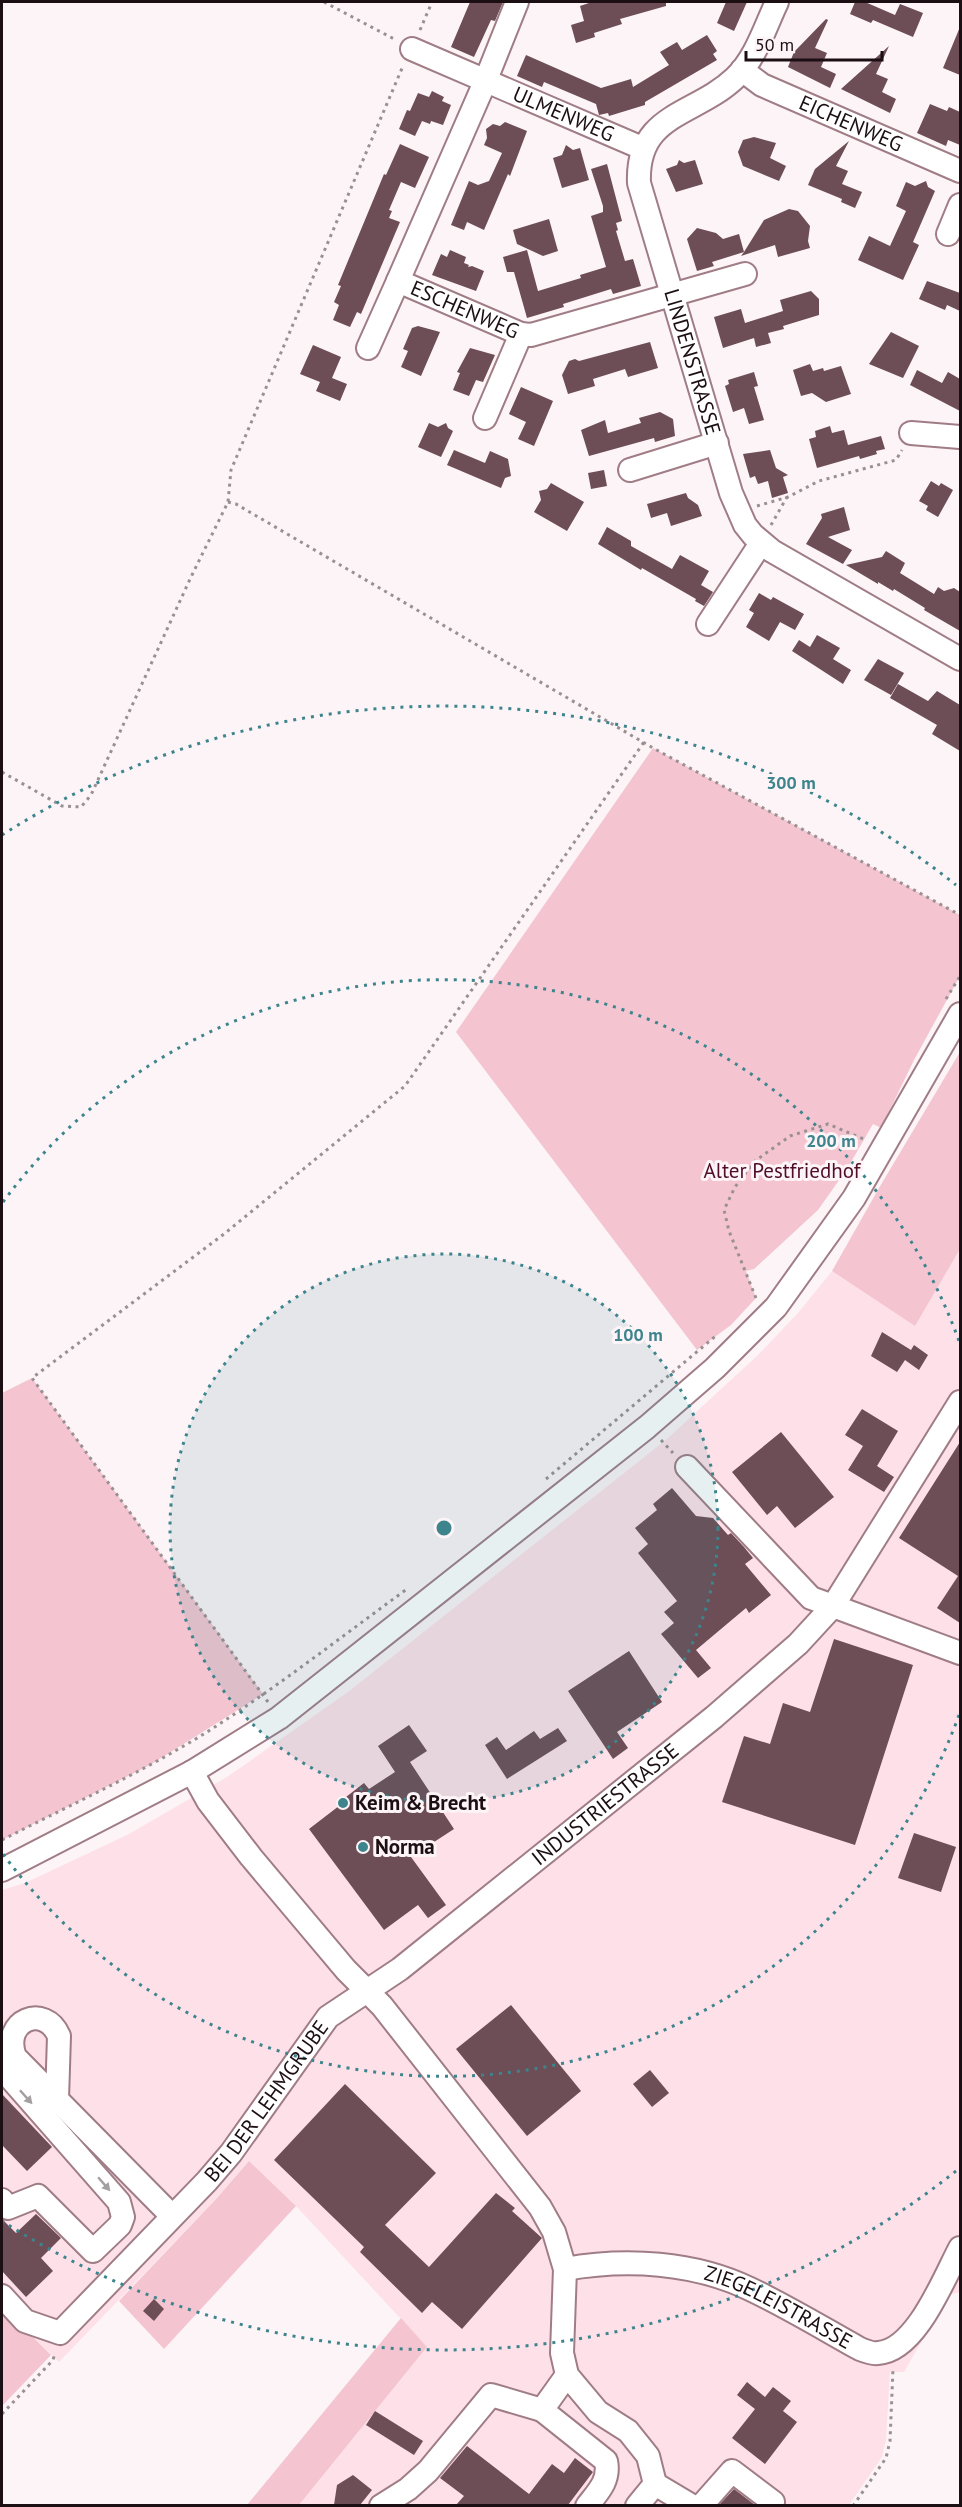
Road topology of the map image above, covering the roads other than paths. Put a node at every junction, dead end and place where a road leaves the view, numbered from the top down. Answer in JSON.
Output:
{"nodes":[{"id":1,"x":517,"y":2,"type":"edge"},
{"id":2,"x":777,"y":2,"type":"edge"},
{"id":3,"x":412,"y":49,"type":"dead end"},
{"id":4,"x":742,"y":70,"type":"junction"},
{"id":5,"x":485,"y":82,"type":"junction"},
{"id":6,"x":642,"y":148,"type":"junction"},
{"id":7,"x":960,"y":171,"type":"edge"},
{"id":8,"x":960,"y":205,"type":"edge"},
{"id":9,"x":948,"y":234,"type":"dead end"},
{"id":10,"x":745,"y":274,"type":"dead end"},
{"id":11,"x":398,"y":281,"type":"junction"},
{"id":12,"x":672,"y":295,"type":"junction"},
{"id":13,"x":521,"y":334,"type":"junction"},
{"id":14,"x":368,"y":348,"type":"dead end"},
{"id":15,"x":485,"y":418,"type":"dead end"},
{"id":16,"x":912,"y":433,"type":"road end"},
{"id":17,"x":960,"y":437,"type":"edge"},
{"id":18,"x":717,"y":443,"type":"junction"},
{"id":19,"x":630,"y":470,"type":"dead end"},
{"id":20,"x":761,"y":543,"type":"junction"},
{"id":21,"x":708,"y":624,"type":"dead end"},
{"id":22,"x":960,"y":659,"type":"edge"},
{"id":23,"x":952,"y":1015,"type":"edge"},
{"id":24,"x":960,"y":1402,"type":"edge"},
{"id":25,"x":687,"y":1467,"type":"dead end"},
{"id":26,"x":833,"y":1606,"type":"junction"},
{"id":27,"x":960,"y":1653,"type":"edge"},
{"id":28,"x":192,"y":1772,"type":"junction"},
{"id":29,"x":2,"y":1870,"type":"edge"},
{"id":30,"x":366,"y":1991,"type":"junction"},
{"id":31,"x":11,"y":2046,"type":"junction"},
{"id":32,"x":57,"y":2098,"type":"junction"},
{"id":33,"x":2,"y":2200,"type":"edge"},
{"id":34,"x":172,"y":2216,"type":"junction"},
{"id":35,"x":960,"y":2248,"type":"edge"},
{"id":36,"x":565,"y":2270,"type":"junction"},
{"id":37,"x":954,"y":2275,"type":"edge"},
{"id":38,"x":2,"y":2296,"type":"edge"},
{"id":39,"x":567,"y":2375,"type":"junction"},
{"id":40,"x":542,"y":2410,"type":"junction"},
{"id":41,"x":655,"y":2484,"type":"junction"},
{"id":42,"x":773,"y":2502,"type":"dead end"},
{"id":43,"x":381,"y":2505,"type":"edge"},
{"id":44,"x":588,"y":2505,"type":"edge"},
{"id":45,"x":637,"y":2505,"type":"edge"},
{"id":46,"x":692,"y":2505,"type":"edge"},
{"id":47,"x":701,"y":2505,"type":"edge"}],
"edges":[{"from":1,"to":5,"type":"street","name":"ULMENWEG"},
{"from":2,"to":4,"type":"street"},
{"from":3,"to":5,"type":"street","name":"ULMENWEG"},
{"from":4,"to":6,"type":"street"},
{"from":4,"to":7,"type":"street","name":"EICHENWEG"},
{"from":5,"to":6,"type":"street","name":"ULMENWEG"},
{"from":5,"to":11,"type":"street","name":"ESCHENWEG"},
{"from":6,"to":12,"type":"street","name":"LINDENSTRASSE"},
{"from":8,"to":9,"type":"street"},
{"from":10,"to":12,"type":"street","name":"ESCHENWEG"},
{"from":11,"to":13,"type":"street","name":"ESCHENWEG"},
{"from":11,"to":14,"type":"street"},
{"from":12,"to":13,"type":"street","name":"ESCHENWEG"},
{"from":12,"to":18,"type":"street","name":"LINDENSTRASSE"},
{"from":13,"to":15,"type":"street"},
{"from":16,"to":17,"type":"street"},
{"from":18,"to":19,"type":"street"},
{"from":18,"to":20,"type":"street","name":"LINDENSTRASSE"},
{"from":20,"to":21,"type":"street"},
{"from":20,"to":22,"type":"street","name":"LINDENSTRASSE"},
{"from":23,"to":28,"type":"street"},
{"from":24,"to":26,"type":"street","name":"INDUSTRIESTRASSE"},
{"from":25,"to":26,"type":"street"},
{"from":26,"to":27,"type":"street"},
{"from":26,"to":30,"type":"street","name":"INDUSTRIESTRASSE"},
{"from":28,"to":29,"type":"street"},
{"from":28,"to":30,"type":"street"},
{"from":30,"to":34,"type":"street","name":"BEI DER LEHMGRUBE"},
{"from":30,"to":36,"type":"street"},
{"from":31,"to":32,"type":"street"},
{"from":31,"to":32,"type":"street"},
{"from":31,"to":33,"type":"street","one_way":true},
{"from":32,"to":34,"type":"street"},
{"from":34,"to":38,"type":"street","name":"BEI DER LEHMGRUBE"},
{"from":35,"to":37,"type":"street"},
{"from":36,"to":37,"type":"street","name":"ZIEGELEISTRASSE"},
{"from":36,"to":39,"type":"street"},
{"from":39,"to":40,"type":"street"},
{"from":39,"to":41,"type":"street"},
{"from":40,"to":43,"type":"street"},
{"from":40,"to":44,"type":"street"},
{"from":41,"to":45,"type":"street"},
{"from":41,"to":46,"type":"street"},
{"from":42,"to":47,"type":"street"}]}
